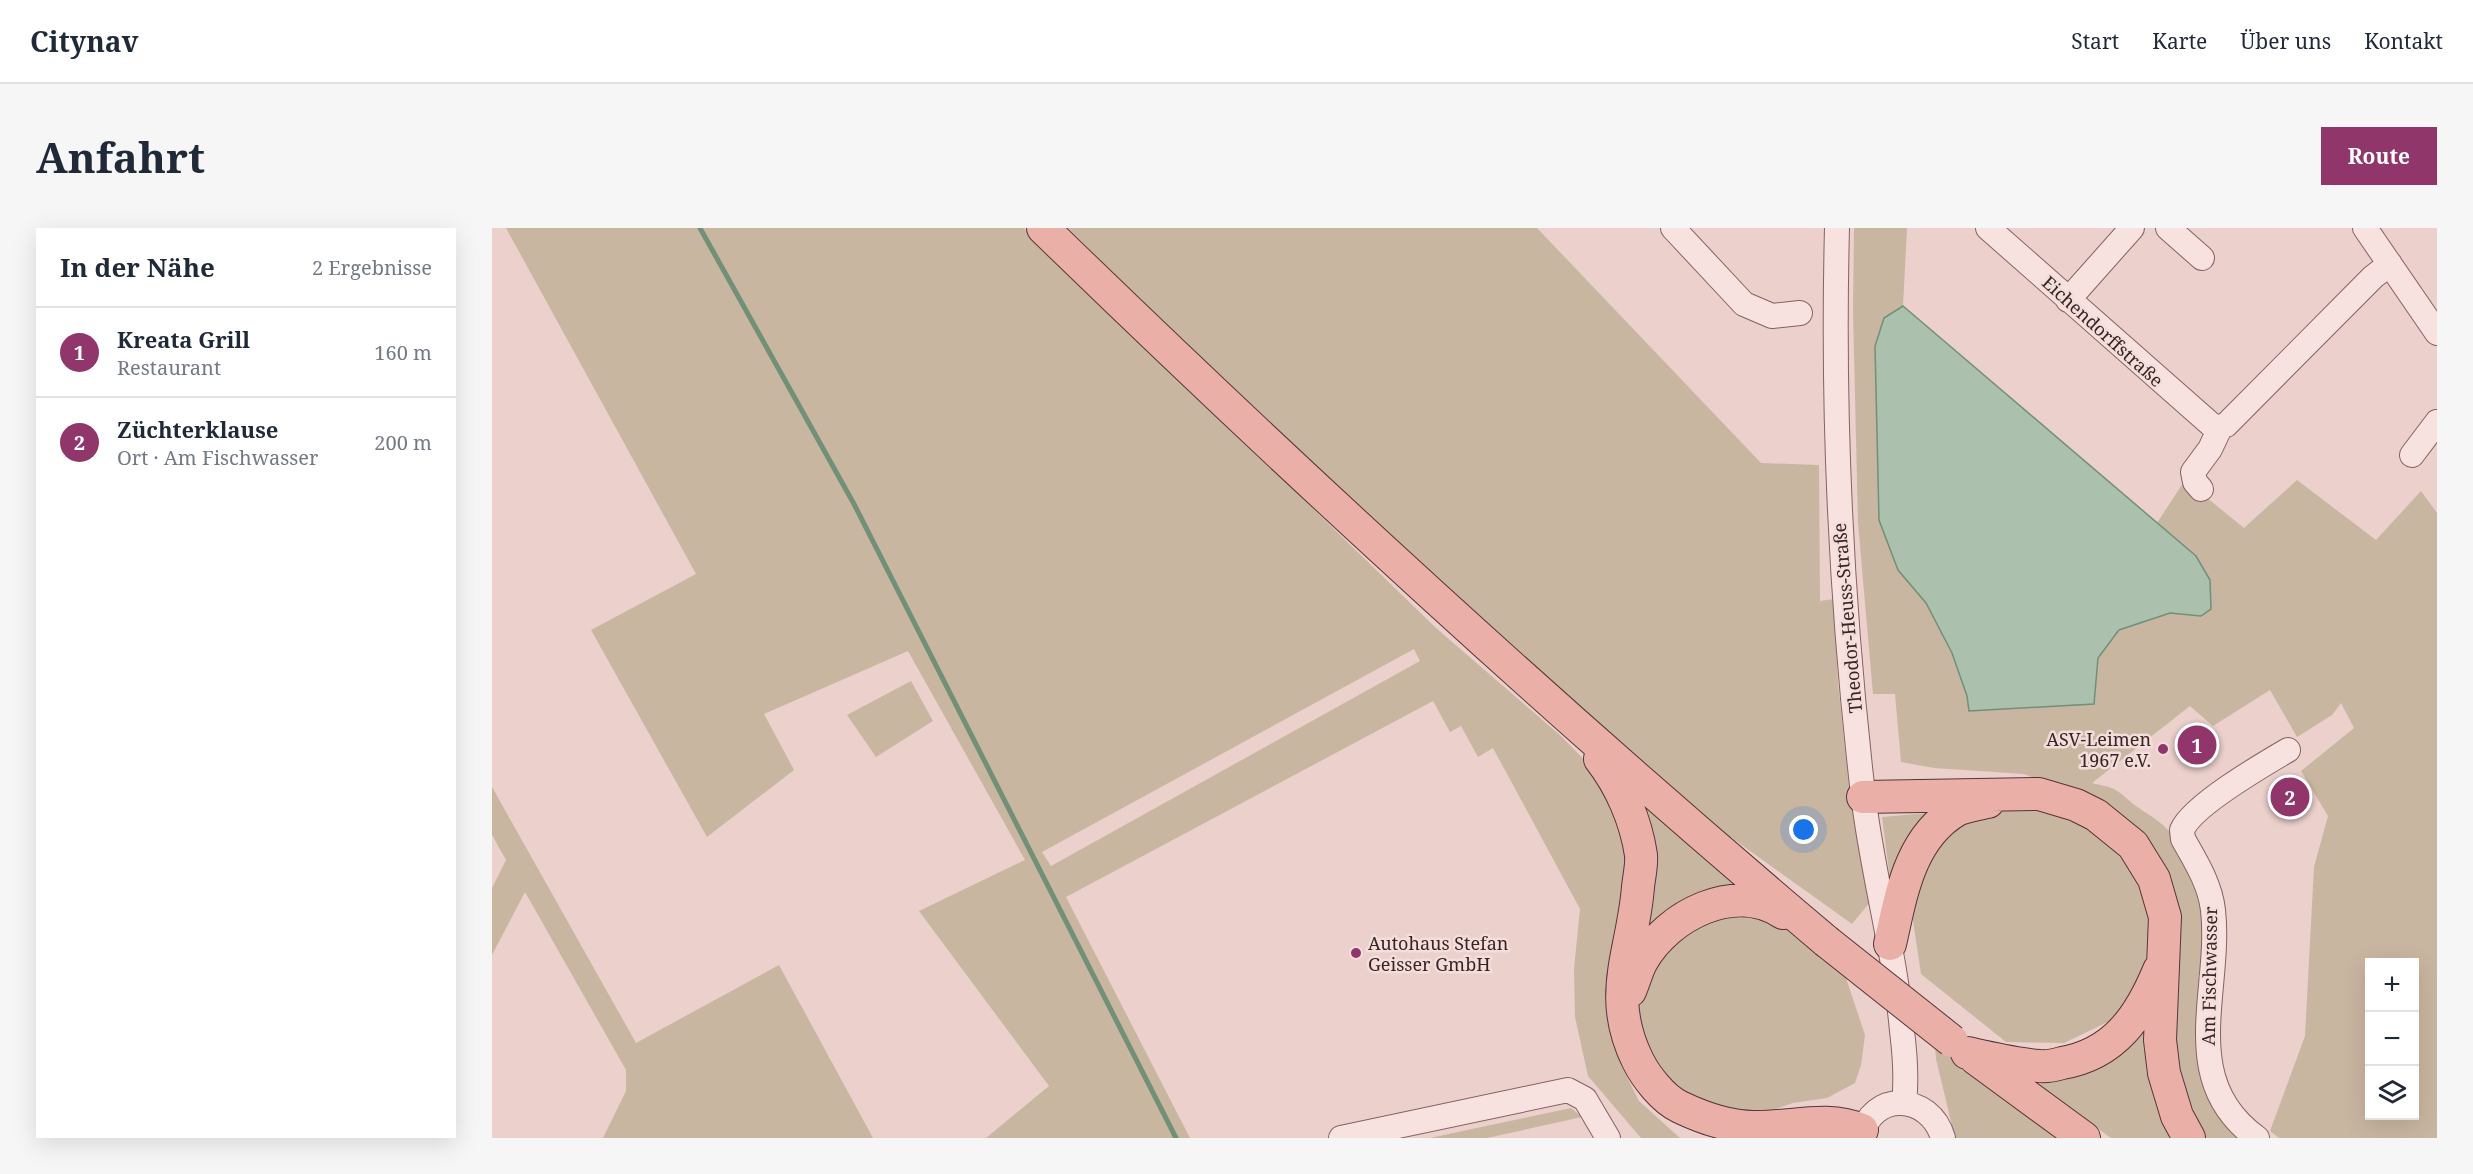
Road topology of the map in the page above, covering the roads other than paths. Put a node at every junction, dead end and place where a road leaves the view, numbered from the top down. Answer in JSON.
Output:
{"nodes":[{"id":1,"x":1043,"y":228,"type":"edge"},
{"id":2,"x":1673,"y":228,"type":"edge"},
{"id":3,"x":1837,"y":228,"type":"edge"},
{"id":4,"x":1988,"y":228,"type":"edge"},
{"id":5,"x":2132,"y":228,"type":"edge"},
{"id":6,"x":2168,"y":228,"type":"edge"},
{"id":7,"x":2365,"y":228,"type":"edge"},
{"id":8,"x":2202,"y":258,"type":"dead end"},
{"id":9,"x":2390,"y":264,"type":"junction"},
{"id":10,"x":2068,"y":300,"type":"junction"},
{"id":11,"x":1800,"y":313,"type":"dead end"},
{"id":12,"x":2437,"y":333,"type":"edge"},
{"id":13,"x":2437,"y":422,"type":"edge"},
{"id":14,"x":2220,"y":428,"type":"junction"},
{"id":15,"x":2412,"y":455,"type":"dead end"},
{"id":16,"x":2201,"y":489,"type":"dead end"},
{"id":17,"x":1565,"y":717,"type":"junction"},
{"id":18,"x":2288,"y":750,"type":"dead end"},
{"id":19,"x":2024,"y":792,"type":"junction"},
{"id":20,"x":1863,"y":797,"type":"junction"},
{"id":21,"x":1826,"y":941,"type":"junction"},
{"id":22,"x":1890,"y":944,"type":"junction"},
{"id":23,"x":2164,"y":958,"type":"junction"},
{"id":24,"x":1623,"y":1028,"type":"junction"},
{"id":25,"x":1960,"y":1047,"type":"junction"},
{"id":26,"x":1904,"y":1103,"type":"junction"},
{"id":27,"x":1862,"y":1134,"type":"edge"},
{"id":28,"x":1341,"y":1138,"type":"edge"},
{"id":29,"x":1608,"y":1138,"type":"edge"},
{"id":30,"x":1943,"y":1138,"type":"edge"},
{"id":31,"x":2084,"y":1138,"type":"edge"},
{"id":32,"x":2189,"y":1138,"type":"edge"},
{"id":33,"x":2257,"y":1138,"type":"edge"}],
"edges":[{"from":1,"to":17,"type":"main road"},
{"from":2,"to":11,"type":"street"},
{"from":3,"to":20,"type":"street","name":"Theodor-Heuss-Straße"},
{"from":4,"to":10,"type":"street","name":"Eichendorffstraße"},
{"from":5,"to":10,"type":"street"},
{"from":6,"to":8,"type":"street"},
{"from":7,"to":9,"type":"street"},
{"from":9,"to":12,"type":"street"},
{"from":9,"to":14,"type":"street"},
{"from":10,"to":14,"type":"street","name":"Eichendorffstraße"},
{"from":13,"to":15,"type":"street"},
{"from":14,"to":16,"type":"street"},
{"from":17,"to":21,"type":"main road"},
{"from":17,"to":24,"type":"main road"},
{"from":18,"to":33,"type":"street","name":"Am Fischwasser"},
{"from":19,"to":20,"type":"main road"},
{"from":19,"to":22,"type":"main road"},
{"from":19,"to":23,"type":"main road"},
{"from":20,"to":22,"type":"street","name":"Theodor-Heuss-Straße"},
{"from":21,"to":24,"type":"main road"},
{"from":21,"to":25,"type":"main road","bridge":true},
{"from":22,"to":26,"type":"street","name":"Theodor-Heuss-Straße"},
{"from":23,"to":25,"type":"main road"},
{"from":23,"to":32,"type":"main road"},
{"from":24,"to":27,"type":"main road"},
{"from":25,"to":31,"type":"main road"},
{"from":26,"to":27,"type":"street"},
{"from":26,"to":30,"type":"street"},
{"from":28,"to":29,"type":"street"}]}
